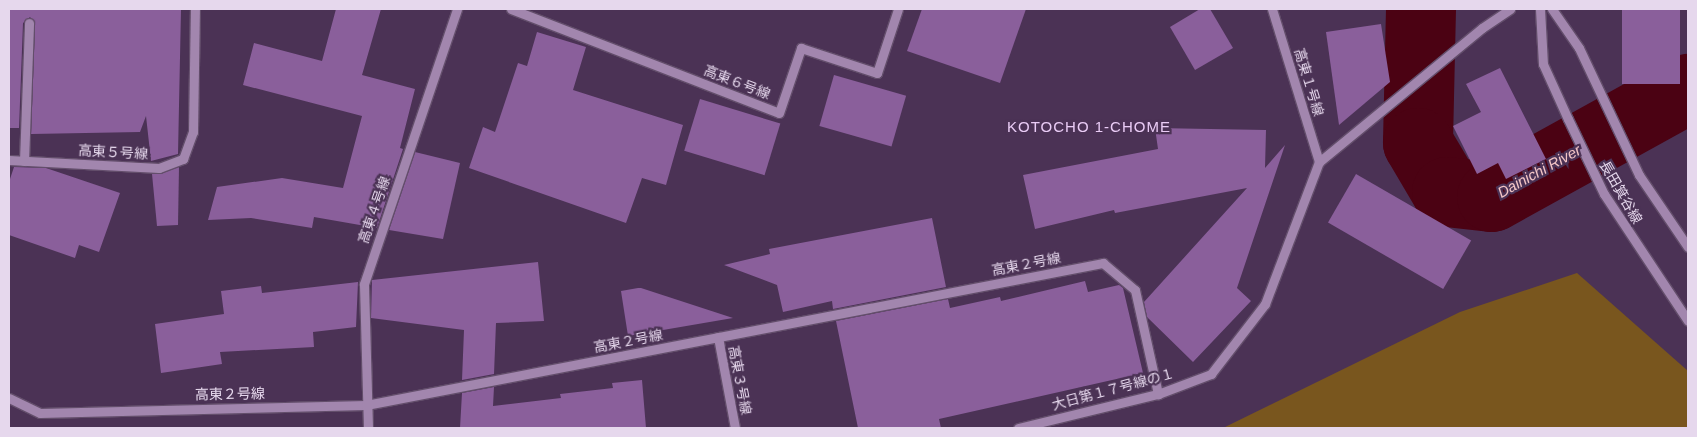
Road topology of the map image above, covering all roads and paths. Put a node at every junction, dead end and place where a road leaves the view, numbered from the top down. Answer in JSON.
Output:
{"nodes":[{"id":1,"x":195,"y":9,"type":"edge"},
{"id":2,"x":457,"y":9,"type":"edge"},
{"id":3,"x":512,"y":9,"type":"edge"},
{"id":4,"x":898,"y":9,"type":"edge"},
{"id":5,"x":1272,"y":9,"type":"edge"},
{"id":6,"x":1510,"y":9,"type":"edge"},
{"id":7,"x":1540,"y":9,"type":"edge"},
{"id":8,"x":1552,"y":9,"type":"edge"},
{"id":9,"x":29,"y":23,"type":"dead end"},
{"id":10,"x":9,"y":160,"type":"edge"},
{"id":11,"x":24,"y":161,"type":"junction"},
{"id":12,"x":1320,"y":161,"type":"junction"},
{"id":13,"x":1688,"y":247,"type":"edge"},
{"id":14,"x":1688,"y":321,"type":"edge"},
{"id":15,"x":718,"y":337,"type":"junction"},
{"id":16,"x":1158,"y":394,"type":"junction"},
{"id":17,"x":9,"y":398,"type":"edge"},
{"id":18,"x":366,"y":405,"type":"junction"},
{"id":19,"x":368,"y":428,"type":"edge"},
{"id":20,"x":736,"y":428,"type":"edge"},
{"id":21,"x":1018,"y":428,"type":"edge"}],
"edges":[{"from":1,"to":11,"type":"street","name":"高東５号線"},
{"from":2,"to":18,"type":"street","name":"高東４号線"},
{"from":3,"to":4,"type":"street","name":"高東６号線"},
{"from":5,"to":12,"type":"street","name":"高東１号線"},
{"from":6,"to":12,"type":"street"},
{"from":7,"to":14,"type":"street","name":"長田箕谷線"},
{"from":8,"to":13,"type":"street","name":"長田箕谷線"},
{"from":9,"to":11,"type":"street"},
{"from":10,"to":11,"type":"street","name":"高東５号線"},
{"from":12,"to":16,"type":"street","name":"大日第１７号線の１"},
{"from":15,"to":16,"type":"street","name":"高東２号線"},
{"from":15,"to":18,"type":"street","name":"高東２号線"},
{"from":15,"to":20,"type":"street","name":"高東３号線"},
{"from":16,"to":21,"type":"street","name":"大日第１７号線の１"},
{"from":17,"to":18,"type":"street","name":"高東２号線"},
{"from":18,"to":19,"type":"street","name":"高東４号線"}]}
